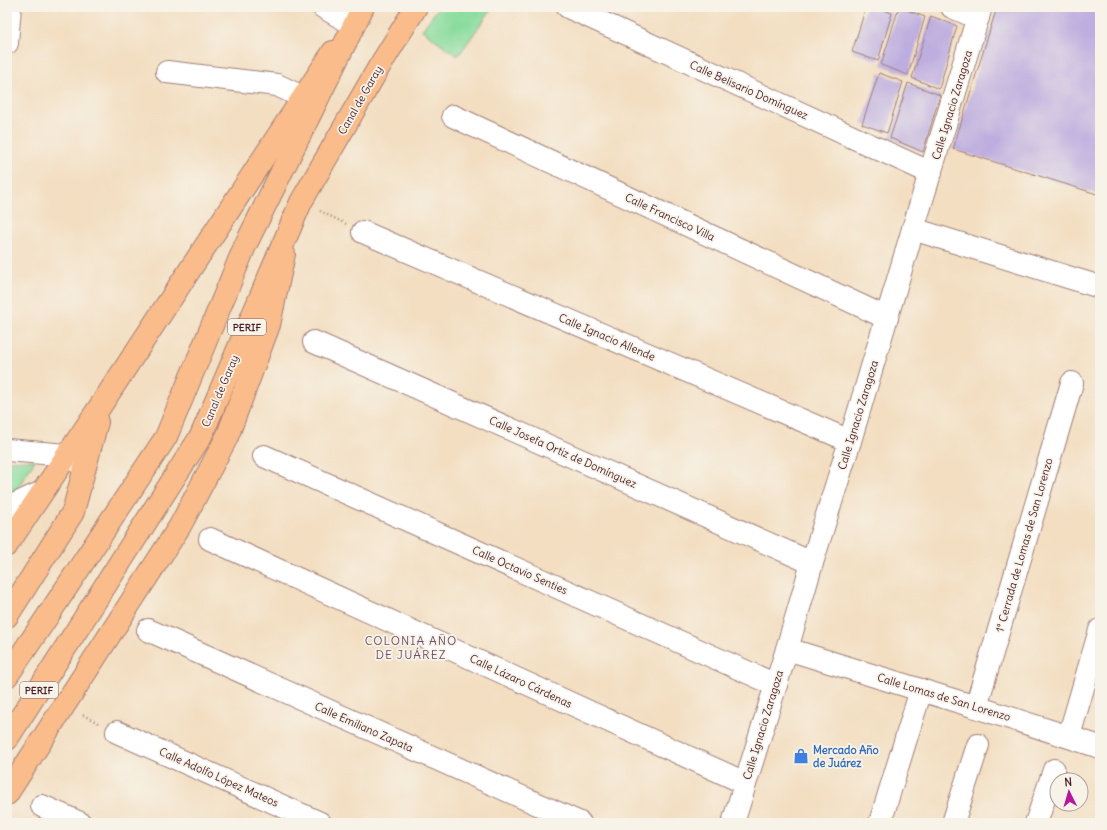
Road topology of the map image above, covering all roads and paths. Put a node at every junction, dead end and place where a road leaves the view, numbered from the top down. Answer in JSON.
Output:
{"nodes":[{"id":1,"x":10,"y":7,"type":"edge"},
{"id":2,"x":323,"y":7,"type":"edge"},
{"id":3,"x":416,"y":7,"type":"edge"},
{"id":4,"x":568,"y":7,"type":"edge"},
{"id":5,"x":952,"y":7,"type":"edge"},
{"id":6,"x":979,"y":13,"type":"edge"},
{"id":7,"x":359,"y":14,"type":"edge"},
{"id":8,"x":7,"y":43,"type":"edge"},
{"id":9,"x":167,"y":72,"type":"dead end"},
{"id":10,"x":302,"y":97,"type":"junction"},
{"id":11,"x":454,"y":116,"type":"dead end"},
{"id":12,"x":931,"y":173,"type":"junction"},
{"id":13,"x":301,"y":202,"type":"junction"},
{"id":14,"x":289,"y":227,"type":"junction"},
{"id":15,"x":913,"y":230,"type":"junction"},
{"id":16,"x":363,"y":232,"type":"joint"},
{"id":17,"x":1100,"y":287,"type":"edge"},
{"id":18,"x":887,"y":318,"type":"junction"},
{"id":19,"x":314,"y":342,"type":"dead end"},
{"id":20,"x":1072,"y":383,"type":"dead end"},
{"id":21,"x":850,"y":441,"type":"junction"},
{"id":22,"x":7,"y":450,"type":"edge"},
{"id":23,"x":264,"y":456,"type":"dead end"},
{"id":24,"x":76,"y":461,"type":"junction"},
{"id":25,"x":42,"y":492,"type":"junction"},
{"id":26,"x":7,"y":508,"type":"edge"},
{"id":27,"x":210,"y":539,"type":"dead end"},
{"id":28,"x":7,"y":545,"type":"edge"},
{"id":29,"x":812,"y":563,"type":"junction"},
{"id":30,"x":7,"y":616,"type":"edge"},
{"id":31,"x":148,"y":630,"type":"dead end"},
{"id":32,"x":1100,"y":630,"type":"edge"},
{"id":33,"x":787,"y":649,"type":"junction"},
{"id":34,"x":7,"y":676,"type":"edge"},
{"id":35,"x":776,"y":685,"type":"junction"},
{"id":36,"x":920,"y":690,"type":"junction"},
{"id":37,"x":64,"y":707,"type":"junction"},
{"id":38,"x":976,"y":707,"type":"junction"},
{"id":39,"x":118,"y":732,"type":"joint"},
{"id":40,"x":1069,"y":736,"type":"junction"},
{"id":41,"x":7,"y":739,"type":"edge"},
{"id":42,"x":978,"y":745,"type":"dead end"},
{"id":43,"x":1100,"y":747,"type":"edge"},
{"id":44,"x":1054,"y":770,"type":"dead end"},
{"id":45,"x":745,"y":783,"type":"junction"},
{"id":46,"x":7,"y":794,"type":"edge"},
{"id":47,"x":42,"y":806,"type":"dead end"},
{"id":48,"x":80,"y":823,"type":"edge"},
{"id":49,"x":320,"y":823,"type":"edge"},
{"id":50,"x":580,"y":823,"type":"edge"},
{"id":51,"x":733,"y":823,"type":"edge"},
{"id":52,"x":880,"y":823,"type":"edge"},
{"id":53,"x":953,"y":823,"type":"edge"},
{"id":54,"x":1036,"y":823,"type":"edge"}],
"edges":[{"from":1,"to":8,"type":"street"},
{"from":2,"to":7,"type":"street"},
{"from":3,"to":13,"type":"main road","name":"Canal de Garay","number":"PERIF"},
{"from":4,"to":12,"type":"street","name":"Calle Belisario Domínguez"},
{"from":5,"to":6,"type":"street"},
{"from":6,"to":12,"type":"street","name":"Calle Ignacio Zaragoza"},
{"from":7,"to":10,"type":"main road"},
{"from":7,"to":34,"type":"main road","number":"PERIF"},
{"from":9,"to":10,"type":"street"},
{"from":10,"to":24,"type":"main road"},
{"from":11,"to":18,"type":"street","name":"Calle Francisco Villa"},
{"from":12,"to":15,"type":"street","name":"Calle Ignacio Zaragoza"},
{"from":13,"to":14,"type":"main road","name":"Canal de Garay","number":"PERIF"},
{"from":13,"to":16,"type":"path"},
{"from":14,"to":37,"type":"main road"},
{"from":14,"to":41,"type":"main road","name":"Canal de Garay","number":"PERIF"},
{"from":15,"to":17,"type":"street"},
{"from":15,"to":18,"type":"street","name":"Calle Ignacio Zaragoza"},
{"from":16,"to":21,"type":"street","name":"Calle Ignacio Allende"},
{"from":18,"to":21,"type":"street","name":"Calle Ignacio Zaragoza"},
{"from":19,"to":29,"type":"street","name":"Calle Josefa Ortiz de Domínguez"},
{"from":20,"to":38,"type":"street","name":"1° Cerrada de Lomas de San Lorenzo"},
{"from":21,"to":29,"type":"street","name":"Calle Ignacio Zaragoza"},
{"from":22,"to":24,"type":"street"},
{"from":23,"to":35,"type":"street","name":"Calle Octavio Senties"},
{"from":24,"to":25,"type":"main road"},
{"from":24,"to":30,"type":"main road"},
{"from":25,"to":26,"type":"street"},
{"from":25,"to":28,"type":"main road"},
{"from":27,"to":45,"type":"street","name":"Calle Lázaro Cárdenas"},
{"from":29,"to":33,"type":"street","name":"Calle Ignacio Zaragoza"},
{"from":31,"to":50,"type":"street","name":"Calle Emiliano Zapata"},
{"from":32,"to":40,"type":"street"},
{"from":33,"to":35,"type":"street","name":"Calle Ignacio Zaragoza"},
{"from":33,"to":36,"type":"street","name":"Calle Lomas de San Lorenzo"},
{"from":35,"to":45,"type":"street","name":"Calle Ignacio Zaragoza"},
{"from":36,"to":38,"type":"street","name":"Calle Lomas de San Lorenzo"},
{"from":36,"to":52,"type":"street"},
{"from":37,"to":39,"type":"path"},
{"from":37,"to":46,"type":"main road"},
{"from":38,"to":40,"type":"street","name":"Calle Lomas de San Lorenzo"},
{"from":39,"to":49,"type":"street","name":"Calle Adolfo López Mateos"},
{"from":40,"to":43,"type":"street","name":"Calle Lomas de San Lorenzo"},
{"from":42,"to":53,"type":"street"},
{"from":44,"to":54,"type":"street"},
{"from":45,"to":51,"type":"street","name":"Calle Ignacio Zaragoza"},
{"from":47,"to":48,"type":"street"}]}
